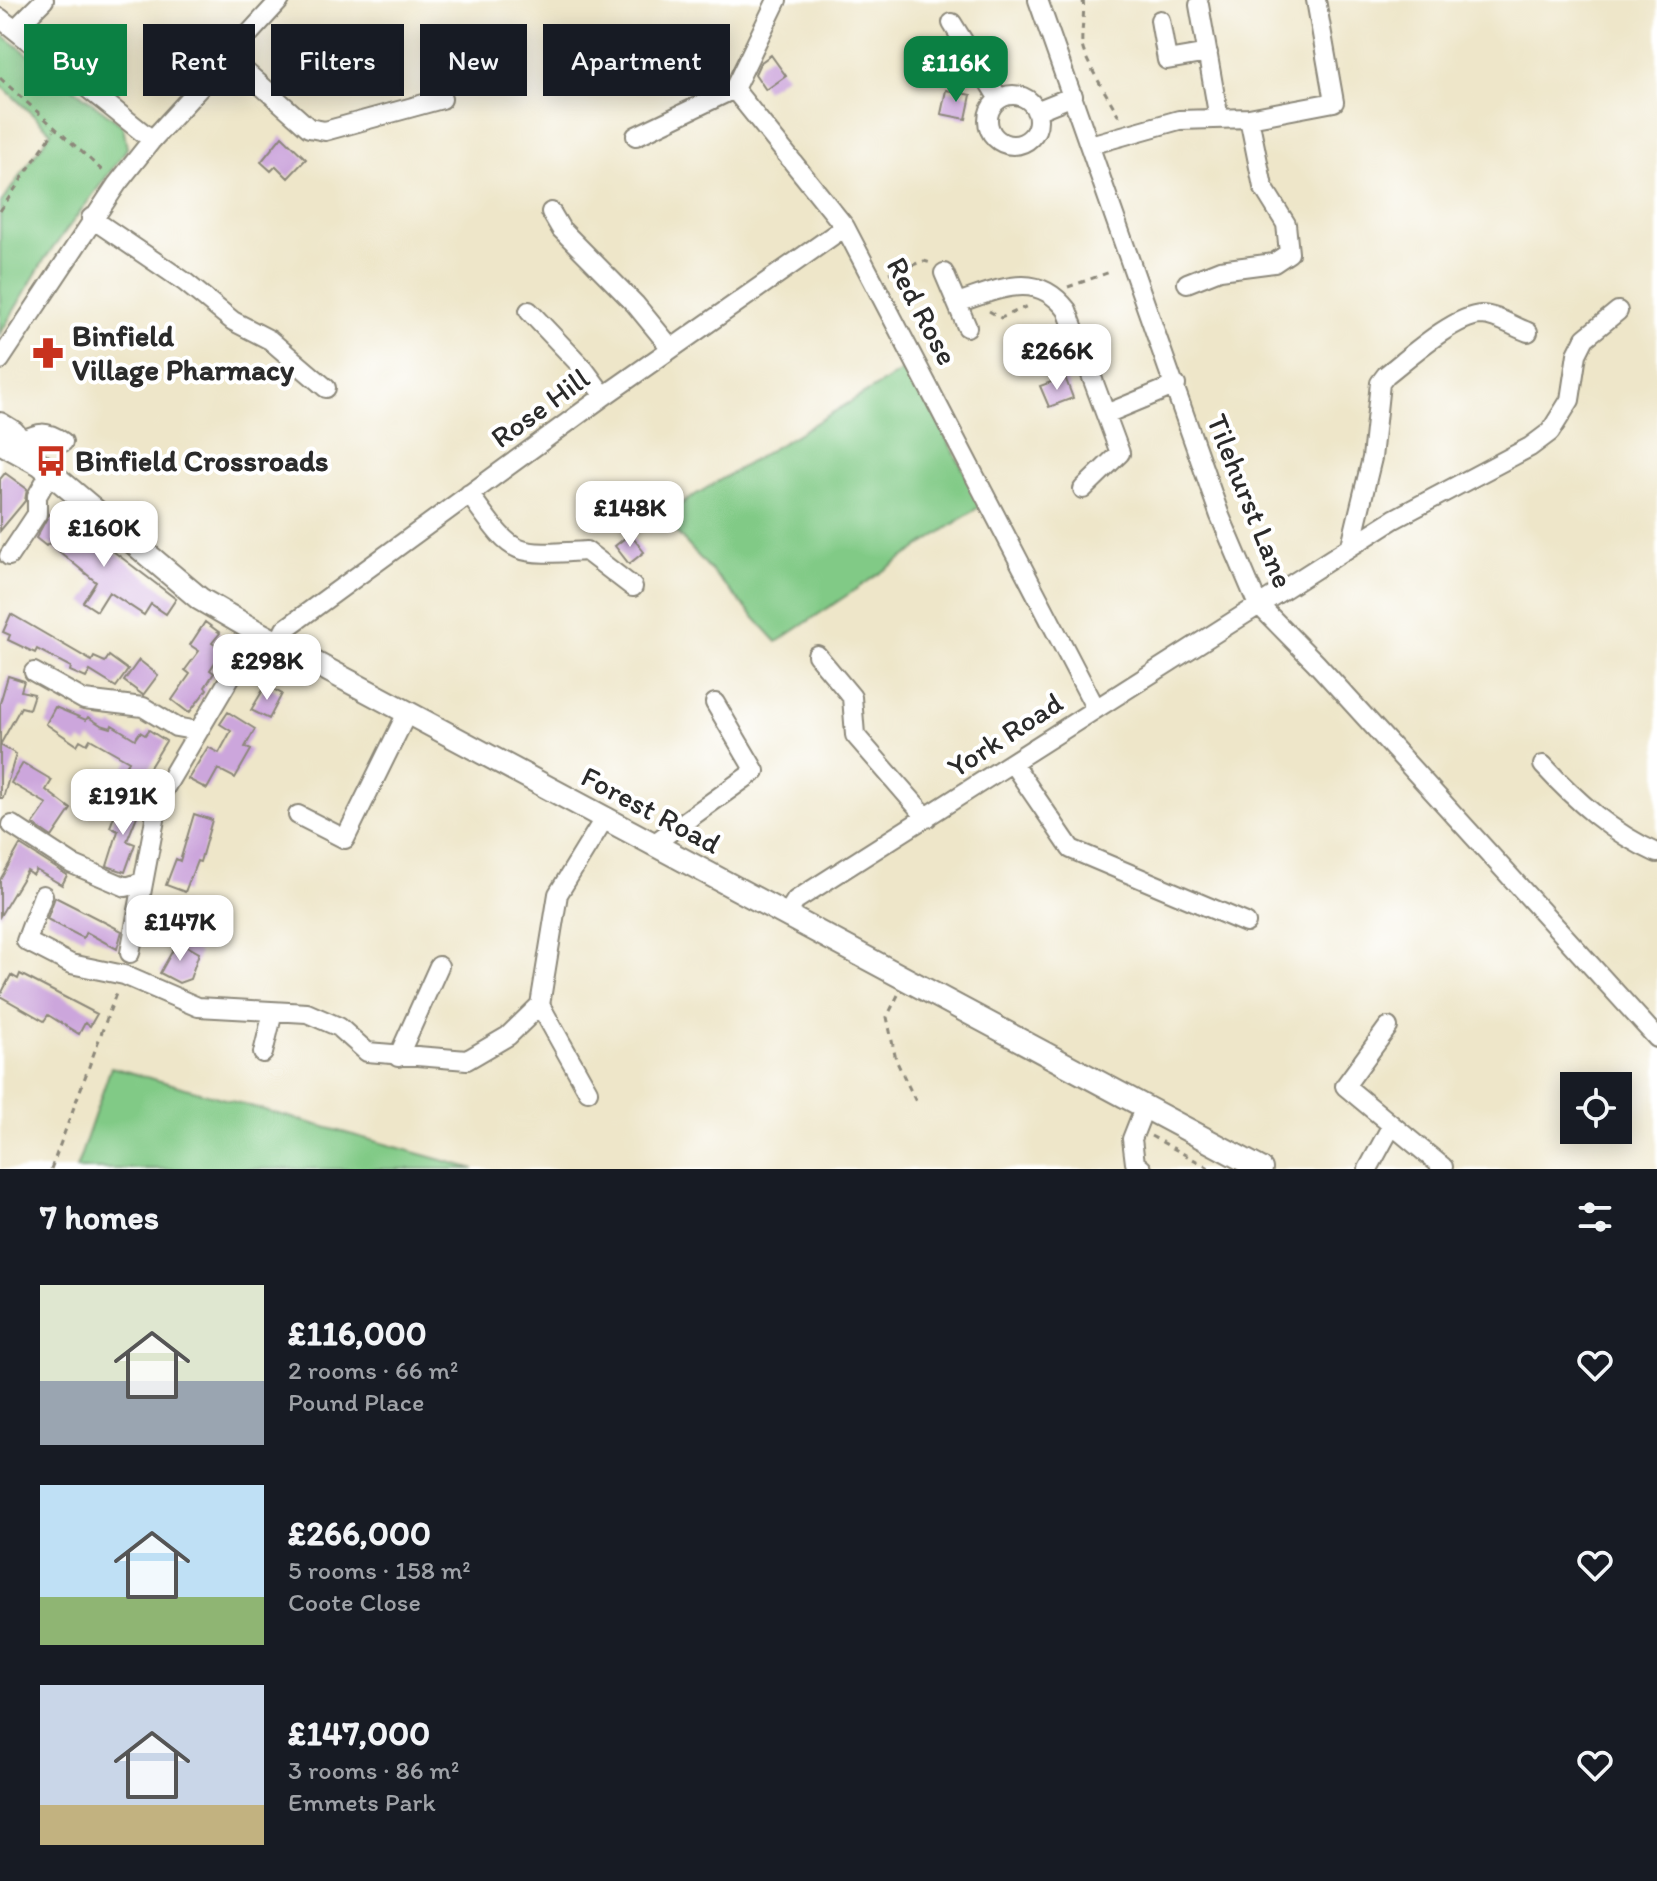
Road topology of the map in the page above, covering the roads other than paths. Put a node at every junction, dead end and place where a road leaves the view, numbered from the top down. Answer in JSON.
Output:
{"nodes":[{"id":1,"x":44,"y":0,"type":"edge"},
{"id":2,"x":280,"y":0,"type":"edge"},
{"id":3,"x":777,"y":0,"type":"edge"},
{"id":4,"x":1038,"y":0,"type":"edge"},
{"id":5,"x":1316,"y":0,"type":"edge"},
{"id":6,"x":1199,"y":5,"type":"dead end"},
{"id":7,"x":1160,"y":20,"type":"dead end"},
{"id":8,"x":8,"y":23,"type":"edge"},
{"id":9,"x":952,"y":23,"type":"dead end"},
{"id":10,"x":255,"y":27,"type":"edge"},
{"id":11,"x":1208,"y":53,"type":"junction"},
{"id":12,"x":255,"y":80,"type":"edge"},
{"id":13,"x":734,"y":89,"type":"junction"},
{"id":14,"x":192,"y":96,"type":"edge"},
{"id":15,"x":1073,"y":96,"type":"junction"},
{"id":16,"x":442,"y":99,"type":"dead end"},
{"id":17,"x":999,"y":99,"type":"junction"},
{"id":18,"x":1036,"y":111,"type":"junction"},
{"id":19,"x":1249,"y":118,"type":"junction"},
{"id":20,"x":1219,"y":119,"type":"junction"},
{"id":21,"x":636,"y":136,"type":"dead end"},
{"id":22,"x":152,"y":140,"type":"junction"},
{"id":23,"x":1090,"y":145,"type":"junction"},
{"id":24,"x":551,"y":212,"type":"dead end"},
{"id":25,"x":91,"y":218,"type":"junction"},
{"id":26,"x":845,"y":227,"type":"junction"},
{"id":27,"x":944,"y":273,"type":"road end"},
{"id":28,"x":1187,"y":283,"type":"dead end"},
{"id":29,"x":957,"y":303,"type":"junction"},
{"id":30,"x":529,"y":311,"type":"dead end"},
{"id":31,"x":1618,"y":311,"type":"dead end"},
{"id":32,"x":967,"y":327,"type":"dead end"},
{"id":33,"x":1528,"y":332,"type":"dead end"},
{"id":34,"x":671,"y":348,"type":"junction"},
{"id":35,"x":0,"y":360,"type":"edge"},
{"id":36,"x":1176,"y":385,"type":"junction"},
{"id":37,"x":326,"y":388,"type":"dead end"},
{"id":38,"x":604,"y":396,"type":"junction"},
{"id":39,"x":1106,"y":414,"type":"junction"},
{"id":40,"x":0,"y":424,"type":"edge"},
{"id":41,"x":10,"y":442,"type":"edge"},
{"id":42,"x":63,"y":442,"type":"dead end"},
{"id":43,"x":45,"y":469,"type":"junction"},
{"id":44,"x":1083,"y":489,"type":"dead end"},
{"id":45,"x":469,"y":494,"type":"junction"},
{"id":46,"x":1351,"y":545,"type":"junction"},
{"id":47,"x":9,"y":556,"type":"dead end"},
{"id":48,"x":633,"y":587,"type":"dead end"},
{"id":49,"x":1257,"y":603,"type":"junction"},
{"id":50,"x":257,"y":632,"type":"junction"},
{"id":51,"x":278,"y":643,"type":"junction"},
{"id":52,"x":817,"y":655,"type":"dead end"},
{"id":53,"x":34,"y":672,"type":"dead end"},
{"id":54,"x":1084,"y":681,"type":"junction"},
{"id":55,"x":1120,"y":695,"type":"junction"},
{"id":56,"x":715,"y":703,"type":"dead end"},
{"id":57,"x":1096,"y":709,"type":"junction"},
{"id":58,"x":407,"y":713,"type":"junction"},
{"id":59,"x":198,"y":731,"type":"junction"},
{"id":60,"x":1013,"y":764,"type":"junction"},
{"id":61,"x":1543,"y":765,"type":"dead end"},
{"id":62,"x":298,"y":815,"type":"dead end"},
{"id":63,"x":927,"y":818,"type":"junction"},
{"id":64,"x":604,"y":819,"type":"junction"},
{"id":65,"x":12,"y":825,"type":"dead end"},
{"id":66,"x":652,"y":845,"type":"junction"},
{"id":67,"x":1657,"y":853,"type":"edge"},
{"id":68,"x":142,"y":882,"type":"junction"},
{"id":69,"x":43,"y":895,"type":"dead end"},
{"id":70,"x":786,"y":916,"type":"junction"},
{"id":71,"x":1246,"y":923,"type":"dead end"},
{"id":72,"x":130,"y":953,"type":"dead end"},
{"id":73,"x":439,"y":966,"type":"dead end"},
{"id":74,"x":540,"y":1005,"type":"junction"},
{"id":75,"x":273,"y":1012,"type":"junction"},
{"id":76,"x":1388,"y":1027,"type":"dead end"},
{"id":77,"x":1657,"y":1038,"type":"edge"},
{"id":78,"x":263,"y":1053,"type":"dead end"},
{"id":79,"x":398,"y":1057,"type":"junction"},
{"id":80,"x":588,"y":1091,"type":"dead end"},
{"id":81,"x":1145,"y":1106,"type":"junction"},
{"id":82,"x":1392,"y":1125,"type":"junction"},
{"id":83,"x":1443,"y":1167,"type":"edge"},
{"id":84,"x":1142,"y":1169,"type":"edge"},
{"id":85,"x":1261,"y":1169,"type":"edge"},
{"id":86,"x":1368,"y":1169,"type":"edge"}],
"edges":[{"from":1,"to":8,"type":"street"},
{"from":2,"to":10,"type":"street"},
{"from":3,"to":13,"type":"street"},
{"from":4,"to":15,"type":"street","name":"Tilehurst Lane"},
{"from":5,"to":19,"type":"street"},
{"from":6,"to":11,"type":"street"},
{"from":7,"to":11,"type":"street"},
{"from":8,"to":22,"type":"street"},
{"from":9,"to":17,"type":"street"},
{"from":11,"to":20,"type":"street"},
{"from":12,"to":16,"type":"street"},
{"from":13,"to":21,"type":"street"},
{"from":13,"to":26,"type":"street","name":"Red Rose"},
{"from":14,"to":22,"type":"street"},
{"from":15,"to":18,"type":"street"},
{"from":15,"to":23,"type":"street","name":"Tilehurst Lane"},
{"from":17,"to":18,"type":"street"},
{"from":17,"to":18,"type":"street"},
{"from":19,"to":20,"type":"street"},
{"from":19,"to":28,"type":"street"},
{"from":20,"to":23,"type":"street"},
{"from":22,"to":25,"type":"street"},
{"from":23,"to":36,"type":"street","name":"Tilehurst Lane"},
{"from":24,"to":34,"type":"street"},
{"from":25,"to":35,"type":"street"},
{"from":25,"to":37,"type":"street"},
{"from":26,"to":34,"type":"street","name":"Rose Hill"},
{"from":26,"to":54,"type":"street","name":"Red Rose"},
{"from":27,"to":29,"type":"street"},
{"from":29,"to":32,"type":"street"},
{"from":29,"to":39,"type":"street"},
{"from":30,"to":38,"type":"street"},
{"from":31,"to":46,"type":"street","name":"York Road"},
{"from":33,"to":46,"type":"street"},
{"from":34,"to":38,"type":"street","name":"Rose Hill"},
{"from":36,"to":39,"type":"street"},
{"from":36,"to":49,"type":"street","name":"Tilehurst Lane"},
{"from":38,"to":45,"type":"street","name":"Rose Hill"},
{"from":39,"to":44,"type":"street"},
{"from":40,"to":41,"type":"main road","name":"Forest Road"},
{"from":41,"to":42,"type":"street"},
{"from":41,"to":43,"type":"main road","name":"Forest Road"},
{"from":43,"to":47,"type":"street"},
{"from":43,"to":50,"type":"main road","name":"Forest Road"},
{"from":45,"to":48,"type":"street"},
{"from":45,"to":51,"type":"street","name":"Rose Hill"},
{"from":46,"to":49,"type":"street","name":"York Road"},
{"from":49,"to":55,"type":"street","name":"York Road"},
{"from":49,"to":77,"type":"street","name":"Tilehurst Lane"},
{"from":50,"to":51,"type":"main road","name":"Forest Road"},
{"from":50,"to":59,"type":"street"},
{"from":51,"to":58,"type":"main road","name":"Forest Road"},
{"from":52,"to":63,"type":"street"},
{"from":53,"to":59,"type":"street"},
{"from":54,"to":55,"type":"street"},
{"from":54,"to":57,"type":"street","name":"Red Rose"},
{"from":55,"to":57,"type":"street","name":"York Road"},
{"from":56,"to":66,"type":"street"},
{"from":57,"to":60,"type":"street","name":"York Road"},
{"from":58,"to":62,"type":"street"},
{"from":58,"to":64,"type":"main road","name":"Forest Road"},
{"from":59,"to":68,"type":"street"},
{"from":60,"to":63,"type":"street","name":"York Road"},
{"from":60,"to":71,"type":"street"},
{"from":61,"to":67,"type":"street"},
{"from":63,"to":70,"type":"street","name":"York Road"},
{"from":64,"to":66,"type":"main road","name":"Forest Road"},
{"from":64,"to":74,"type":"street"},
{"from":65,"to":68,"type":"street"},
{"from":66,"to":70,"type":"main road","name":"Forest Road"},
{"from":68,"to":72,"type":"street"},
{"from":69,"to":75,"type":"street"},
{"from":70,"to":81,"type":"main road","name":"Forest Road"},
{"from":73,"to":79,"type":"street"},
{"from":74,"to":79,"type":"street"},
{"from":74,"to":80,"type":"street"},
{"from":75,"to":78,"type":"street"},
{"from":75,"to":79,"type":"street"},
{"from":76,"to":82,"type":"street"},
{"from":81,"to":84,"type":"street"},
{"from":81,"to":85,"type":"main road","name":"Forest Road"},
{"from":82,"to":83,"type":"street"},
{"from":82,"to":86,"type":"street"}]}
